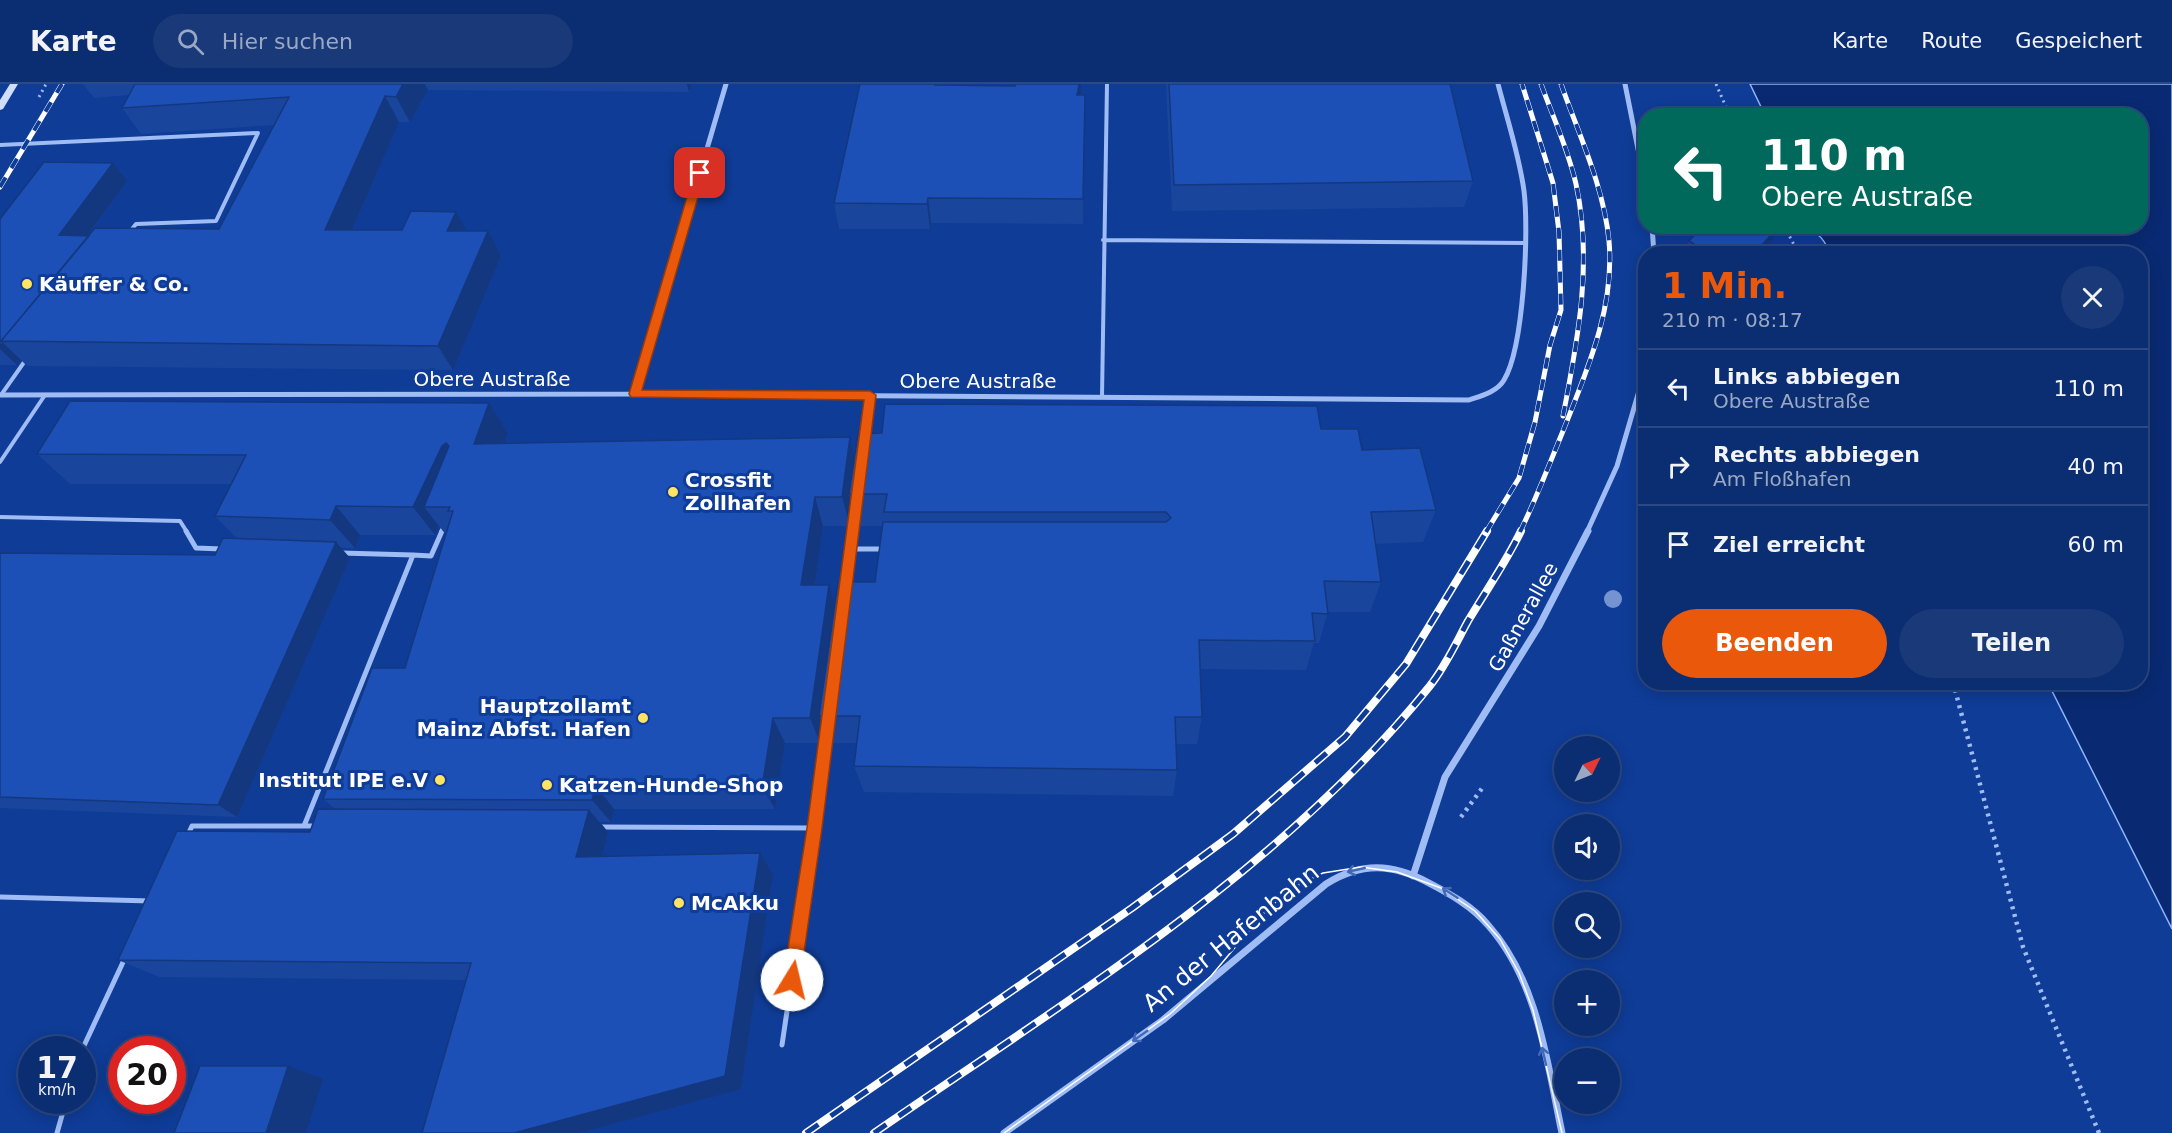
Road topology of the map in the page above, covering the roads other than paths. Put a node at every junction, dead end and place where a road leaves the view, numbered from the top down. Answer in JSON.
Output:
{"nodes":[{"id":1,"x":14,"y":84,"type":"edge"},
{"id":2,"x":726,"y":84,"type":"edge"},
{"id":3,"x":1107,"y":84,"type":"edge"},
{"id":4,"x":1498,"y":84,"type":"edge"},
{"id":5,"x":1625,"y":84,"type":"edge"},
{"id":6,"x":0,"y":107,"type":"edge"},
{"id":7,"x":0,"y":144,"type":"edge"},
{"id":8,"x":1638,"y":149,"type":"edge"},
{"id":9,"x":1103,"y":240,"type":"junction"},
{"id":10,"x":122,"y":242,"type":"edge"},
{"id":11,"x":1526,"y":243,"type":"junction"},
{"id":12,"x":29,"y":355,"type":"edge"},
{"id":13,"x":635,"y":394,"type":"junction"},
{"id":14,"x":1638,"y":394,"type":"edge"},
{"id":15,"x":0,"y":395,"type":"edge"},
{"id":16,"x":45,"y":395,"type":"junction"},
{"id":17,"x":870,"y":395,"type":"junction"},
{"id":18,"x":1102,"y":397,"type":"junction"},
{"id":19,"x":864,"y":439,"type":"edge"},
{"id":20,"x":0,"y":462,"type":"edge"},
{"id":21,"x":855,"y":506,"type":"edge"},
{"id":22,"x":0,"y":517,"type":"edge"},
{"id":23,"x":444,"y":526,"type":"edge"},
{"id":24,"x":230,"y":549,"type":"edge"},
{"id":25,"x":851,"y":549,"type":"junction"},
{"id":26,"x":887,"y":549,"type":"edge"},
{"id":27,"x":333,"y":553,"type":"edge"},
{"id":28,"x":413,"y":555,"type":"junction"},
{"id":29,"x":845,"y":595,"type":"edge"},
{"id":30,"x":828,"y":723,"type":"edge"},
{"id":31,"x":304,"y":826,"type":"junction"},
{"id":32,"x":328,"y":826,"type":"edge"},
{"id":33,"x":589,"y":827,"type":"edge"},
{"id":34,"x":814,"y":828,"type":"junction"},
{"id":35,"x":182,"y":845,"type":"edge"},
{"id":36,"x":1413,"y":876,"type":"junction"},
{"id":37,"x":157,"y":892,"type":"edge"},
{"id":38,"x":0,"y":897,"type":"edge"},
{"id":39,"x":152,"y":901,"type":"junction"},
{"id":40,"x":147,"y":912,"type":"edge"},
{"id":41,"x":127,"y":954,"type":"edge"},
{"id":42,"x":89,"y":1036,"type":"edge"},
{"id":43,"x":782,"y":1045,"type":"dead end"},
{"id":44,"x":62,"y":1114,"type":"edge"},
{"id":45,"x":57,"y":1133,"type":"edge"},
{"id":46,"x":1004,"y":1133,"type":"edge"},
{"id":47,"x":1563,"y":1133,"type":"edge"}],
"edges":[{"from":1,"to":6,"type":"main road"},
{"from":2,"to":13,"type":"street"},
{"from":3,"to":9,"type":"lane"},
{"from":4,"to":11,"type":"street","name":"Obere Austraße"},
{"from":5,"to":8,"type":"street"},
{"from":7,"to":10,"type":"lane"},
{"from":9,"to":11,"type":"lane"},
{"from":9,"to":18,"type":"lane"},
{"from":11,"to":18,"type":"street","name":"Obere Austraße"},
{"from":12,"to":15,"type":"lane"},
{"from":13,"to":16,"type":"street","name":"Obere Austraße"},
{"from":13,"to":17,"type":"street","name":"Obere Austraße"},
{"from":14,"to":36,"type":"street","name":"Gaßnerallee"},
{"from":15,"to":16,"type":"street","name":"Obere Austraße"},
{"from":16,"to":20,"type":"lane"},
{"from":17,"to":18,"type":"street","name":"Obere Austraße"},
{"from":17,"to":19,"type":"lane"},
{"from":21,"to":25,"type":"lane"},
{"from":22,"to":24,"type":"lane"},
{"from":23,"to":28,"type":"lane"},
{"from":25,"to":26,"type":"lane"},
{"from":25,"to":29,"type":"lane"},
{"from":27,"to":28,"type":"lane"},
{"from":28,"to":31,"type":"lane"},
{"from":30,"to":34,"type":"lane"},
{"from":31,"to":32,"type":"lane"},
{"from":31,"to":35,"type":"lane"},
{"from":33,"to":34,"type":"lane"},
{"from":34,"to":43,"type":"lane"},
{"from":36,"to":46,"type":"street","name":"An der Hafenbahn","one_way":true},
{"from":47,"to":36,"type":"street","name":"An der Hafenbahn","one_way":true},
{"from":37,"to":39,"type":"lane"},
{"from":38,"to":39,"type":"lane"},
{"from":39,"to":40,"type":"lane"},
{"from":41,"to":42,"type":"lane"},
{"from":44,"to":45,"type":"lane"}]}
